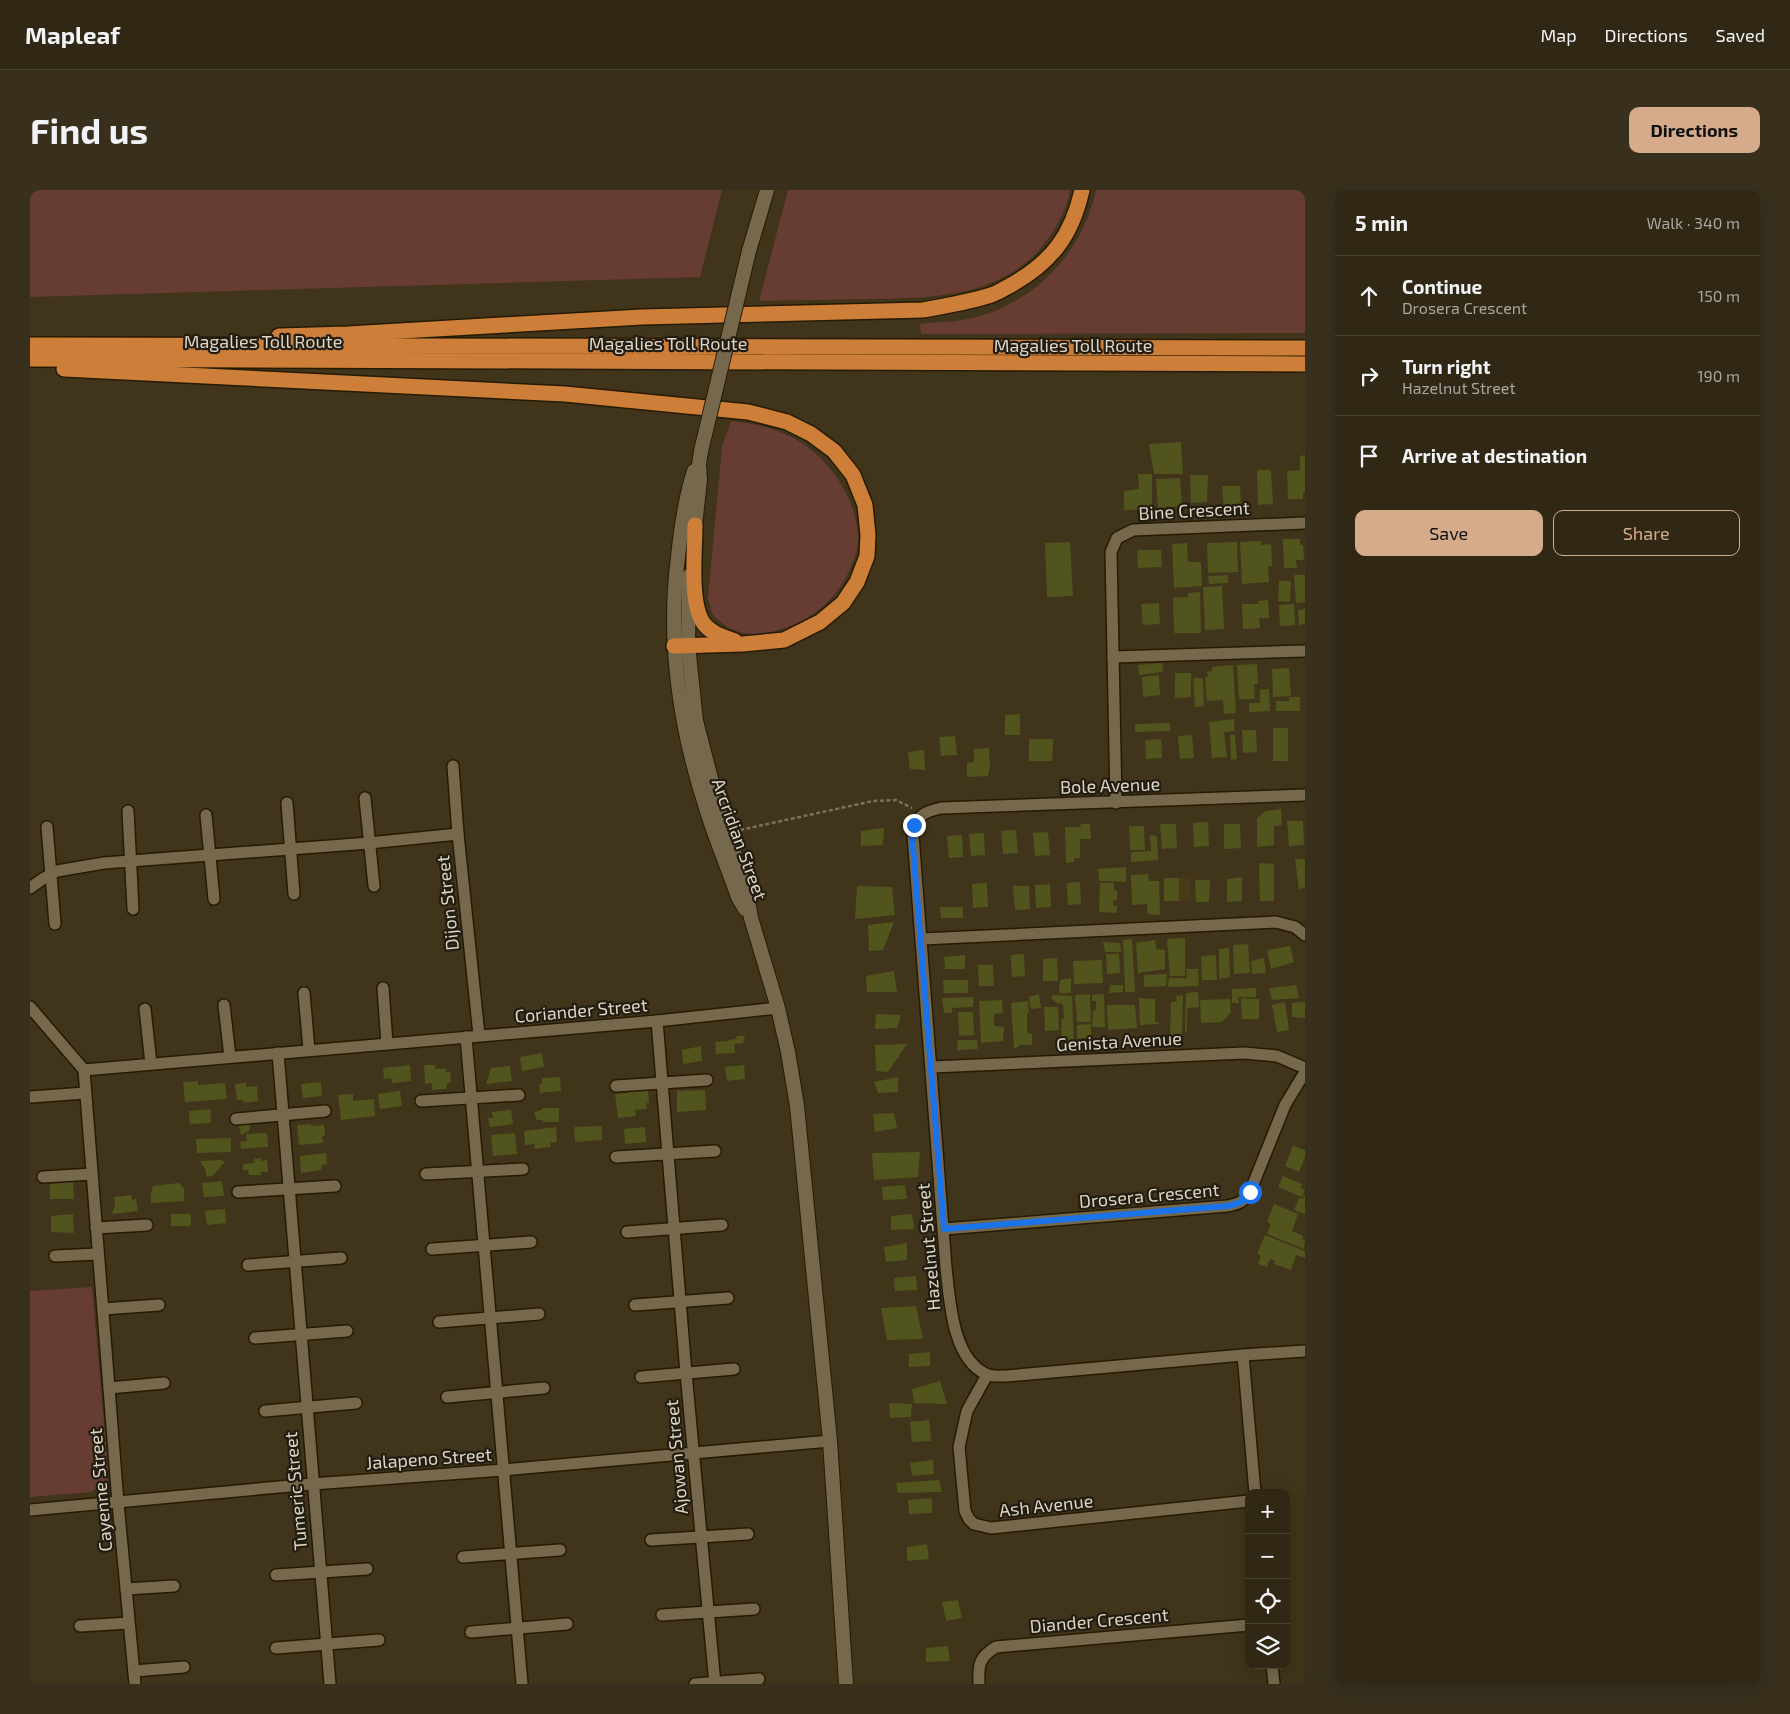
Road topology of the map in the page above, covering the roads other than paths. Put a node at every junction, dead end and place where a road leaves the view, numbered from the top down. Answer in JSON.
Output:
{"nodes":[{"id":1,"x":767,"y":190,"type":"edge"},
{"id":2,"x":1082,"y":190,"type":"edge"},
{"id":3,"x":30,"y":341,"type":"edge"},
{"id":4,"x":30,"y":345,"type":"edge"},
{"id":5,"x":1305,"y":348,"type":"edge"},
{"id":6,"x":30,"y":359,"type":"edge"},
{"id":7,"x":1305,"y":364,"type":"edge"},
{"id":8,"x":30,"y":367,"type":"edge"},
{"id":9,"x":700,"y":458,"type":"junction"},
{"id":10,"x":1305,"y":523,"type":"edge"},
{"id":11,"x":695,"y":526,"type":"junction"},
{"id":12,"x":743,"y":644,"type":"junction"},
{"id":13,"x":681,"y":646,"type":"junction"},
{"id":14,"x":1305,"y":651,"type":"edge"},
{"id":15,"x":1113,"y":657,"type":"junction"},
{"id":16,"x":453,"y":766,"type":"dead end"},
{"id":17,"x":1305,"y":795,"type":"edge"},
{"id":18,"x":365,"y":798,"type":"dead end"},
{"id":19,"x":1116,"y":802,"type":"junction"},
{"id":20,"x":287,"y":803,"type":"dead end"},
{"id":21,"x":128,"y":812,"type":"dead end"},
{"id":22,"x":206,"y":815,"type":"dead end"},
{"id":23,"x":921,"y":816,"type":"joint"},
{"id":24,"x":47,"y":827,"type":"dead end"},
{"id":25,"x":458,"y":834,"type":"junction"},
{"id":26,"x":369,"y":843,"type":"junction"},
{"id":27,"x":289,"y":849,"type":"junction"},
{"id":28,"x":209,"y":855,"type":"junction"},
{"id":29,"x":130,"y":861,"type":"junction"},
{"id":30,"x":52,"y":874,"type":"junction"},
{"id":31,"x":374,"y":886,"type":"dead end"},
{"id":32,"x":30,"y":888,"type":"edge"},
{"id":33,"x":294,"y":894,"type":"dead end"},
{"id":34,"x":214,"y":899,"type":"dead end"},
{"id":35,"x":133,"y":909,"type":"dead end"},
{"id":36,"x":751,"y":918,"type":"junction"},
{"id":37,"x":55,"y":924,"type":"dead end"},
{"id":38,"x":1305,"y":935,"type":"edge"},
{"id":39,"x":922,"y":939,"type":"junction"},
{"id":40,"x":383,"y":988,"type":"dead end"},
{"id":41,"x":304,"y":993,"type":"dead end"},
{"id":42,"x":224,"y":1005,"type":"dead end"},
{"id":43,"x":778,"y":1008,"type":"junction"},
{"id":44,"x":145,"y":1009,"type":"dead end"},
{"id":45,"x":31,"y":1010,"type":"edge"},
{"id":46,"x":658,"y":1021,"type":"junction"},
{"id":47,"x":479,"y":1036,"type":"junction"},
{"id":48,"x":466,"y":1037,"type":"junction"},
{"id":49,"x":387,"y":1044,"type":"junction"},
{"id":50,"x":309,"y":1050,"type":"junction"},
{"id":51,"x":278,"y":1053,"type":"junction"},
{"id":52,"x":230,"y":1057,"type":"junction"},
{"id":53,"x":151,"y":1064,"type":"junction"},
{"id":54,"x":932,"y":1066,"type":"junction"},
{"id":55,"x":84,"y":1070,"type":"junction"},
{"id":56,"x":1305,"y":1070,"type":"edge"},
{"id":57,"x":707,"y":1080,"type":"dead end"},
{"id":58,"x":663,"y":1082,"type":"junction"},
{"id":59,"x":616,"y":1086,"type":"dead end"},
{"id":60,"x":86,"y":1093,"type":"junction"},
{"id":61,"x":518,"y":1095,"type":"dead end"},
{"id":62,"x":31,"y":1097,"type":"dead end"},
{"id":63,"x":471,"y":1098,"type":"junction"},
{"id":64,"x":421,"y":1101,"type":"dead end"},
{"id":65,"x":325,"y":1111,"type":"dead end"},
{"id":66,"x":283,"y":1114,"type":"junction"},
{"id":67,"x":236,"y":1119,"type":"dead end"},
{"id":68,"x":715,"y":1151,"type":"dead end"},
{"id":69,"x":669,"y":1154,"type":"junction"},
{"id":70,"x":616,"y":1157,"type":"dead end"},
{"id":71,"x":524,"y":1169,"type":"dead end"},
{"id":72,"x":478,"y":1172,"type":"junction"},
{"id":73,"x":92,"y":1174,"type":"junction"},
{"id":74,"x":426,"y":1174,"type":"dead end"},
{"id":75,"x":43,"y":1177,"type":"dead end"},
{"id":76,"x":334,"y":1186,"type":"dead end"},
{"id":77,"x":288,"y":1189,"type":"junction"},
{"id":78,"x":238,"y":1192,"type":"dead end"},
{"id":79,"x":147,"y":1225,"type":"dead end"},
{"id":80,"x":722,"y":1225,"type":"dead end"},
{"id":81,"x":96,"y":1228,"type":"junction"},
{"id":82,"x":675,"y":1228,"type":"junction"},
{"id":83,"x":944,"y":1229,"type":"junction"},
{"id":84,"x":627,"y":1232,"type":"dead end"},
{"id":85,"x":531,"y":1242,"type":"dead end"},
{"id":86,"x":484,"y":1245,"type":"junction"},
{"id":87,"x":432,"y":1249,"type":"dead end"},
{"id":88,"x":98,"y":1254,"type":"junction"},
{"id":89,"x":55,"y":1256,"type":"dead end"},
{"id":90,"x":341,"y":1258,"type":"dead end"},
{"id":91,"x":294,"y":1261,"type":"junction"},
{"id":92,"x":248,"y":1265,"type":"dead end"},
{"id":93,"x":728,"y":1298,"type":"dead end"},
{"id":94,"x":681,"y":1301,"type":"junction"},
{"id":95,"x":159,"y":1305,"type":"dead end"},
{"id":96,"x":635,"y":1305,"type":"dead end"},
{"id":97,"x":103,"y":1309,"type":"junction"},
{"id":98,"x":539,"y":1314,"type":"dead end"},
{"id":99,"x":490,"y":1317,"type":"junction"},
{"id":100,"x":439,"y":1322,"type":"dead end"},
{"id":101,"x":347,"y":1331,"type":"dead end"},
{"id":102,"x":300,"y":1334,"type":"junction"},
{"id":103,"x":255,"y":1338,"type":"dead end"},
{"id":104,"x":1305,"y":1351,"type":"edge"},
{"id":105,"x":1243,"y":1355,"type":"junction"},
{"id":106,"x":734,"y":1368,"type":"dead end"},
{"id":107,"x":686,"y":1373,"type":"junction"},
{"id":108,"x":988,"y":1375,"type":"junction"},
{"id":109,"x":641,"y":1377,"type":"dead end"},
{"id":110,"x":164,"y":1383,"type":"dead end"},
{"id":111,"x":109,"y":1388,"type":"junction"},
{"id":112,"x":544,"y":1388,"type":"dead end"},
{"id":113,"x":496,"y":1392,"type":"junction"},
{"id":114,"x":447,"y":1397,"type":"dead end"},
{"id":115,"x":356,"y":1403,"type":"dead end"},
{"id":116,"x":306,"y":1407,"type":"junction"},
{"id":117,"x":265,"y":1411,"type":"dead end"},
{"id":118,"x":830,"y":1442,"type":"junction"},
{"id":119,"x":694,"y":1453,"type":"junction"},
{"id":120,"x":503,"y":1470,"type":"junction"},
{"id":121,"x":312,"y":1484,"type":"junction"},
{"id":122,"x":1255,"y":1489,"type":"edge"},
{"id":123,"x":1245,"y":1501,"type":"edge"},
{"id":124,"x":118,"y":1503,"type":"junction"},
{"id":125,"x":30,"y":1510,"type":"edge"},
{"id":126,"x":748,"y":1534,"type":"dead end"},
{"id":127,"x":702,"y":1537,"type":"junction"},
{"id":128,"x":651,"y":1540,"type":"dead end"},
{"id":129,"x":560,"y":1550,"type":"dead end"},
{"id":130,"x":510,"y":1553,"type":"junction"},
{"id":131,"x":463,"y":1557,"type":"dead end"},
{"id":132,"x":367,"y":1569,"type":"dead end"},
{"id":133,"x":320,"y":1571,"type":"junction"},
{"id":134,"x":276,"y":1574,"type":"dead end"},
{"id":135,"x":174,"y":1586,"type":"dead end"},
{"id":136,"x":126,"y":1589,"type":"junction"},
{"id":137,"x":754,"y":1608,"type":"dead end"},
{"id":138,"x":709,"y":1612,"type":"junction"},
{"id":139,"x":662,"y":1615,"type":"dead end"},
{"id":140,"x":129,"y":1623,"type":"junction"},
{"id":141,"x":567,"y":1624,"type":"dead end"},
{"id":142,"x":1245,"y":1625,"type":"edge"},
{"id":143,"x":80,"y":1626,"type":"dead end"},
{"id":144,"x":517,"y":1628,"type":"junction"},
{"id":145,"x":471,"y":1632,"type":"dead end"},
{"id":146,"x":379,"y":1640,"type":"dead end"},
{"id":147,"x":326,"y":1644,"type":"junction"},
{"id":148,"x":276,"y":1648,"type":"dead end"},
{"id":149,"x":184,"y":1667,"type":"dead end"},
{"id":150,"x":1272,"y":1669,"type":"edge"},
{"id":151,"x":134,"y":1671,"type":"junction"},
{"id":152,"x":759,"y":1679,"type":"dead end"},
{"id":153,"x":715,"y":1683,"type":"edge"},
{"id":154,"x":135,"y":1684,"type":"edge"},
{"id":155,"x":330,"y":1684,"type":"edge"},
{"id":156,"x":522,"y":1684,"type":"edge"},
{"id":157,"x":694,"y":1684,"type":"edge"},
{"id":158,"x":846,"y":1684,"type":"edge"},
{"id":159,"x":979,"y":1684,"type":"edge"},
{"id":160,"x":1274,"y":1684,"type":"edge"}],
"edges":[{"from":1,"to":9,"type":"street","name":"Arcridian Street","bridge":true},
{"from":2,"to":3,"type":"highway"},
{"from":4,"to":5,"type":"highway","name":"Magalies Toll Route"},
{"from":6,"to":7,"type":"highway","name":"Magalies Toll Route"},
{"from":8,"to":12,"type":"highway"},
{"from":9,"to":11,"type":"street","name":"Arcridian Street"},
{"from":9,"to":13,"type":"street","name":"Arcridian Street"},
{"from":10,"to":15,"type":"street","name":"Bine Crescent"},
{"from":11,"to":12,"type":"highway"},
{"from":11,"to":13,"type":"street","name":"Arcridian Street"},
{"from":12,"to":13,"type":"highway"},
{"from":13,"to":36,"type":"street","name":"Arcridian Street"},
{"from":13,"to":36,"type":"street","name":"Arcridian Street"},
{"from":14,"to":15,"type":"street"},
{"from":15,"to":19,"type":"street","name":"Bine Crescent"},
{"from":16,"to":25,"type":"street","name":"Dijon Street"},
{"from":17,"to":19,"type":"street","name":"Bole Avenue"},
{"from":18,"to":26,"type":"street"},
{"from":19,"to":23,"type":"street","name":"Bole Avenue"},
{"from":20,"to":27,"type":"street"},
{"from":21,"to":29,"type":"street"},
{"from":22,"to":28,"type":"street"},
{"from":23,"to":39,"type":"street","name":"Hazelnut Street"},
{"from":24,"to":30,"type":"street"},
{"from":25,"to":26,"type":"street"},
{"from":25,"to":47,"type":"street","name":"Dijon Street"},
{"from":26,"to":27,"type":"street"},
{"from":26,"to":31,"type":"street"},
{"from":27,"to":28,"type":"street"},
{"from":27,"to":33,"type":"street"},
{"from":28,"to":29,"type":"street"},
{"from":28,"to":34,"type":"street"},
{"from":29,"to":30,"type":"street"},
{"from":29,"to":35,"type":"street"},
{"from":30,"to":32,"type":"street"},
{"from":30,"to":37,"type":"street"},
{"from":36,"to":43,"type":"street"},
{"from":38,"to":39,"type":"street"},
{"from":39,"to":54,"type":"street","name":"Hazelnut Street"},
{"from":40,"to":49,"type":"street"},
{"from":41,"to":50,"type":"street"},
{"from":42,"to":52,"type":"street"},
{"from":43,"to":46,"type":"street","name":"Coriander Street"},
{"from":43,"to":118,"type":"street"},
{"from":44,"to":53,"type":"street"},
{"from":45,"to":55,"type":"street"},
{"from":46,"to":47,"type":"street","name":"Coriander Street"},
{"from":46,"to":58,"type":"street","name":"Ajowan Street"},
{"from":47,"to":48,"type":"street","name":"Coriander Street"},
{"from":48,"to":49,"type":"street","name":"Coriander Street"},
{"from":48,"to":63,"type":"street"},
{"from":49,"to":50,"type":"street","name":"Coriander Street"},
{"from":50,"to":51,"type":"street","name":"Coriander Street"},
{"from":51,"to":52,"type":"street","name":"Coriander Street"},
{"from":51,"to":66,"type":"street","name":"Tumeric Street"},
{"from":52,"to":53,"type":"street","name":"Coriander Street"},
{"from":53,"to":55,"type":"street","name":"Coriander Street"},
{"from":54,"to":56,"type":"street","name":"Genista Avenue"},
{"from":54,"to":83,"type":"street","name":"Hazelnut Street"},
{"from":55,"to":60,"type":"street","name":"Cayenne Street"},
{"from":56,"to":83,"type":"street","name":"Drosera Crescent"},
{"from":57,"to":58,"type":"street"},
{"from":58,"to":59,"type":"street"},
{"from":58,"to":69,"type":"street","name":"Ajowan Street"},
{"from":60,"to":62,"type":"street"},
{"from":60,"to":73,"type":"street","name":"Cayenne Street"},
{"from":61,"to":63,"type":"street"},
{"from":63,"to":64,"type":"street"},
{"from":63,"to":72,"type":"street"},
{"from":65,"to":66,"type":"street"},
{"from":66,"to":67,"type":"street"},
{"from":66,"to":77,"type":"street","name":"Tumeric Street"},
{"from":68,"to":69,"type":"street"},
{"from":69,"to":70,"type":"street"},
{"from":69,"to":82,"type":"street","name":"Ajowan Street"},
{"from":71,"to":72,"type":"street"},
{"from":72,"to":74,"type":"street"},
{"from":72,"to":86,"type":"street"},
{"from":73,"to":75,"type":"street"},
{"from":73,"to":81,"type":"street","name":"Cayenne Street"},
{"from":76,"to":77,"type":"street"},
{"from":77,"to":78,"type":"street"},
{"from":77,"to":91,"type":"street","name":"Tumeric Street"},
{"from":79,"to":81,"type":"street"},
{"from":80,"to":82,"type":"street"},
{"from":81,"to":88,"type":"street","name":"Cayenne Street"},
{"from":82,"to":84,"type":"street"},
{"from":82,"to":94,"type":"street","name":"Ajowan Street"},
{"from":83,"to":108,"type":"street","name":"Hazelnut Street"},
{"from":85,"to":86,"type":"street"},
{"from":86,"to":87,"type":"street"},
{"from":86,"to":99,"type":"street"},
{"from":88,"to":89,"type":"street"},
{"from":88,"to":97,"type":"street","name":"Cayenne Street"},
{"from":90,"to":91,"type":"street"},
{"from":91,"to":92,"type":"street"},
{"from":91,"to":102,"type":"street","name":"Tumeric Street"},
{"from":93,"to":94,"type":"street"},
{"from":94,"to":96,"type":"street"},
{"from":94,"to":107,"type":"street","name":"Ajowan Street"},
{"from":95,"to":97,"type":"street"},
{"from":97,"to":111,"type":"street","name":"Cayenne Street"},
{"from":98,"to":99,"type":"street"},
{"from":99,"to":100,"type":"street"},
{"from":99,"to":113,"type":"street"},
{"from":101,"to":102,"type":"street"},
{"from":102,"to":103,"type":"street"},
{"from":102,"to":116,"type":"street","name":"Tumeric Street"},
{"from":104,"to":105,"type":"street"},
{"from":105,"to":108,"type":"street"},
{"from":105,"to":122,"type":"street"},
{"from":106,"to":107,"type":"street","name":"Ajowan Street"},
{"from":107,"to":109,"type":"street","name":"Ajowan Street"},
{"from":107,"to":119,"type":"street","name":"Ajowan Street"},
{"from":108,"to":123,"type":"street","name":"Ash Avenue"},
{"from":110,"to":111,"type":"street"},
{"from":111,"to":124,"type":"street","name":"Cayenne Street"},
{"from":112,"to":113,"type":"street"},
{"from":113,"to":114,"type":"street"},
{"from":113,"to":120,"type":"street"},
{"from":115,"to":116,"type":"street","name":"Tumeric Street"},
{"from":116,"to":117,"type":"street","name":"Tumeric Street"},
{"from":116,"to":121,"type":"street","name":"Tumeric Street"},
{"from":118,"to":119,"type":"street","name":"Jalapeno Street"},
{"from":118,"to":158,"type":"street"},
{"from":119,"to":120,"type":"street","name":"Jalapeno Street"},
{"from":119,"to":127,"type":"street","name":"Ajowan Street"},
{"from":120,"to":121,"type":"street","name":"Jalapeno Street"},
{"from":120,"to":130,"type":"street"},
{"from":121,"to":124,"type":"street","name":"Jalapeno Street"},
{"from":121,"to":133,"type":"street","name":"Tumeric Street"},
{"from":124,"to":125,"type":"street","name":"Jalapeno Street"},
{"from":124,"to":136,"type":"street","name":"Cayenne Street"},
{"from":126,"to":127,"type":"street","name":"Ajowan Street"},
{"from":127,"to":128,"type":"street","name":"Ajowan Street"},
{"from":127,"to":138,"type":"street","name":"Ajowan Street"},
{"from":129,"to":130,"type":"street"},
{"from":130,"to":131,"type":"street"},
{"from":130,"to":144,"type":"street"},
{"from":132,"to":133,"type":"street","name":"Tumeric Street"},
{"from":133,"to":134,"type":"street","name":"Tumeric Street"},
{"from":133,"to":147,"type":"street","name":"Tumeric Street"},
{"from":135,"to":136,"type":"street"},
{"from":136,"to":140,"type":"street","name":"Cayenne Street"},
{"from":137,"to":138,"type":"street"},
{"from":138,"to":139,"type":"street"},
{"from":138,"to":153,"type":"street","name":"Ajowan Street"},
{"from":140,"to":143,"type":"street"},
{"from":140,"to":151,"type":"street","name":"Cayenne Street"},
{"from":141,"to":144,"type":"street"},
{"from":142,"to":159,"type":"street","name":"Diander Crescent"},
{"from":144,"to":145,"type":"street"},
{"from":144,"to":156,"type":"street"},
{"from":146,"to":147,"type":"street"},
{"from":147,"to":148,"type":"street"},
{"from":147,"to":155,"type":"street","name":"Tumeric Street"},
{"from":149,"to":151,"type":"street"},
{"from":150,"to":160,"type":"street"},
{"from":151,"to":154,"type":"street","name":"Cayenne Street"},
{"from":152,"to":153,"type":"street"},
{"from":153,"to":157,"type":"street"}]}
